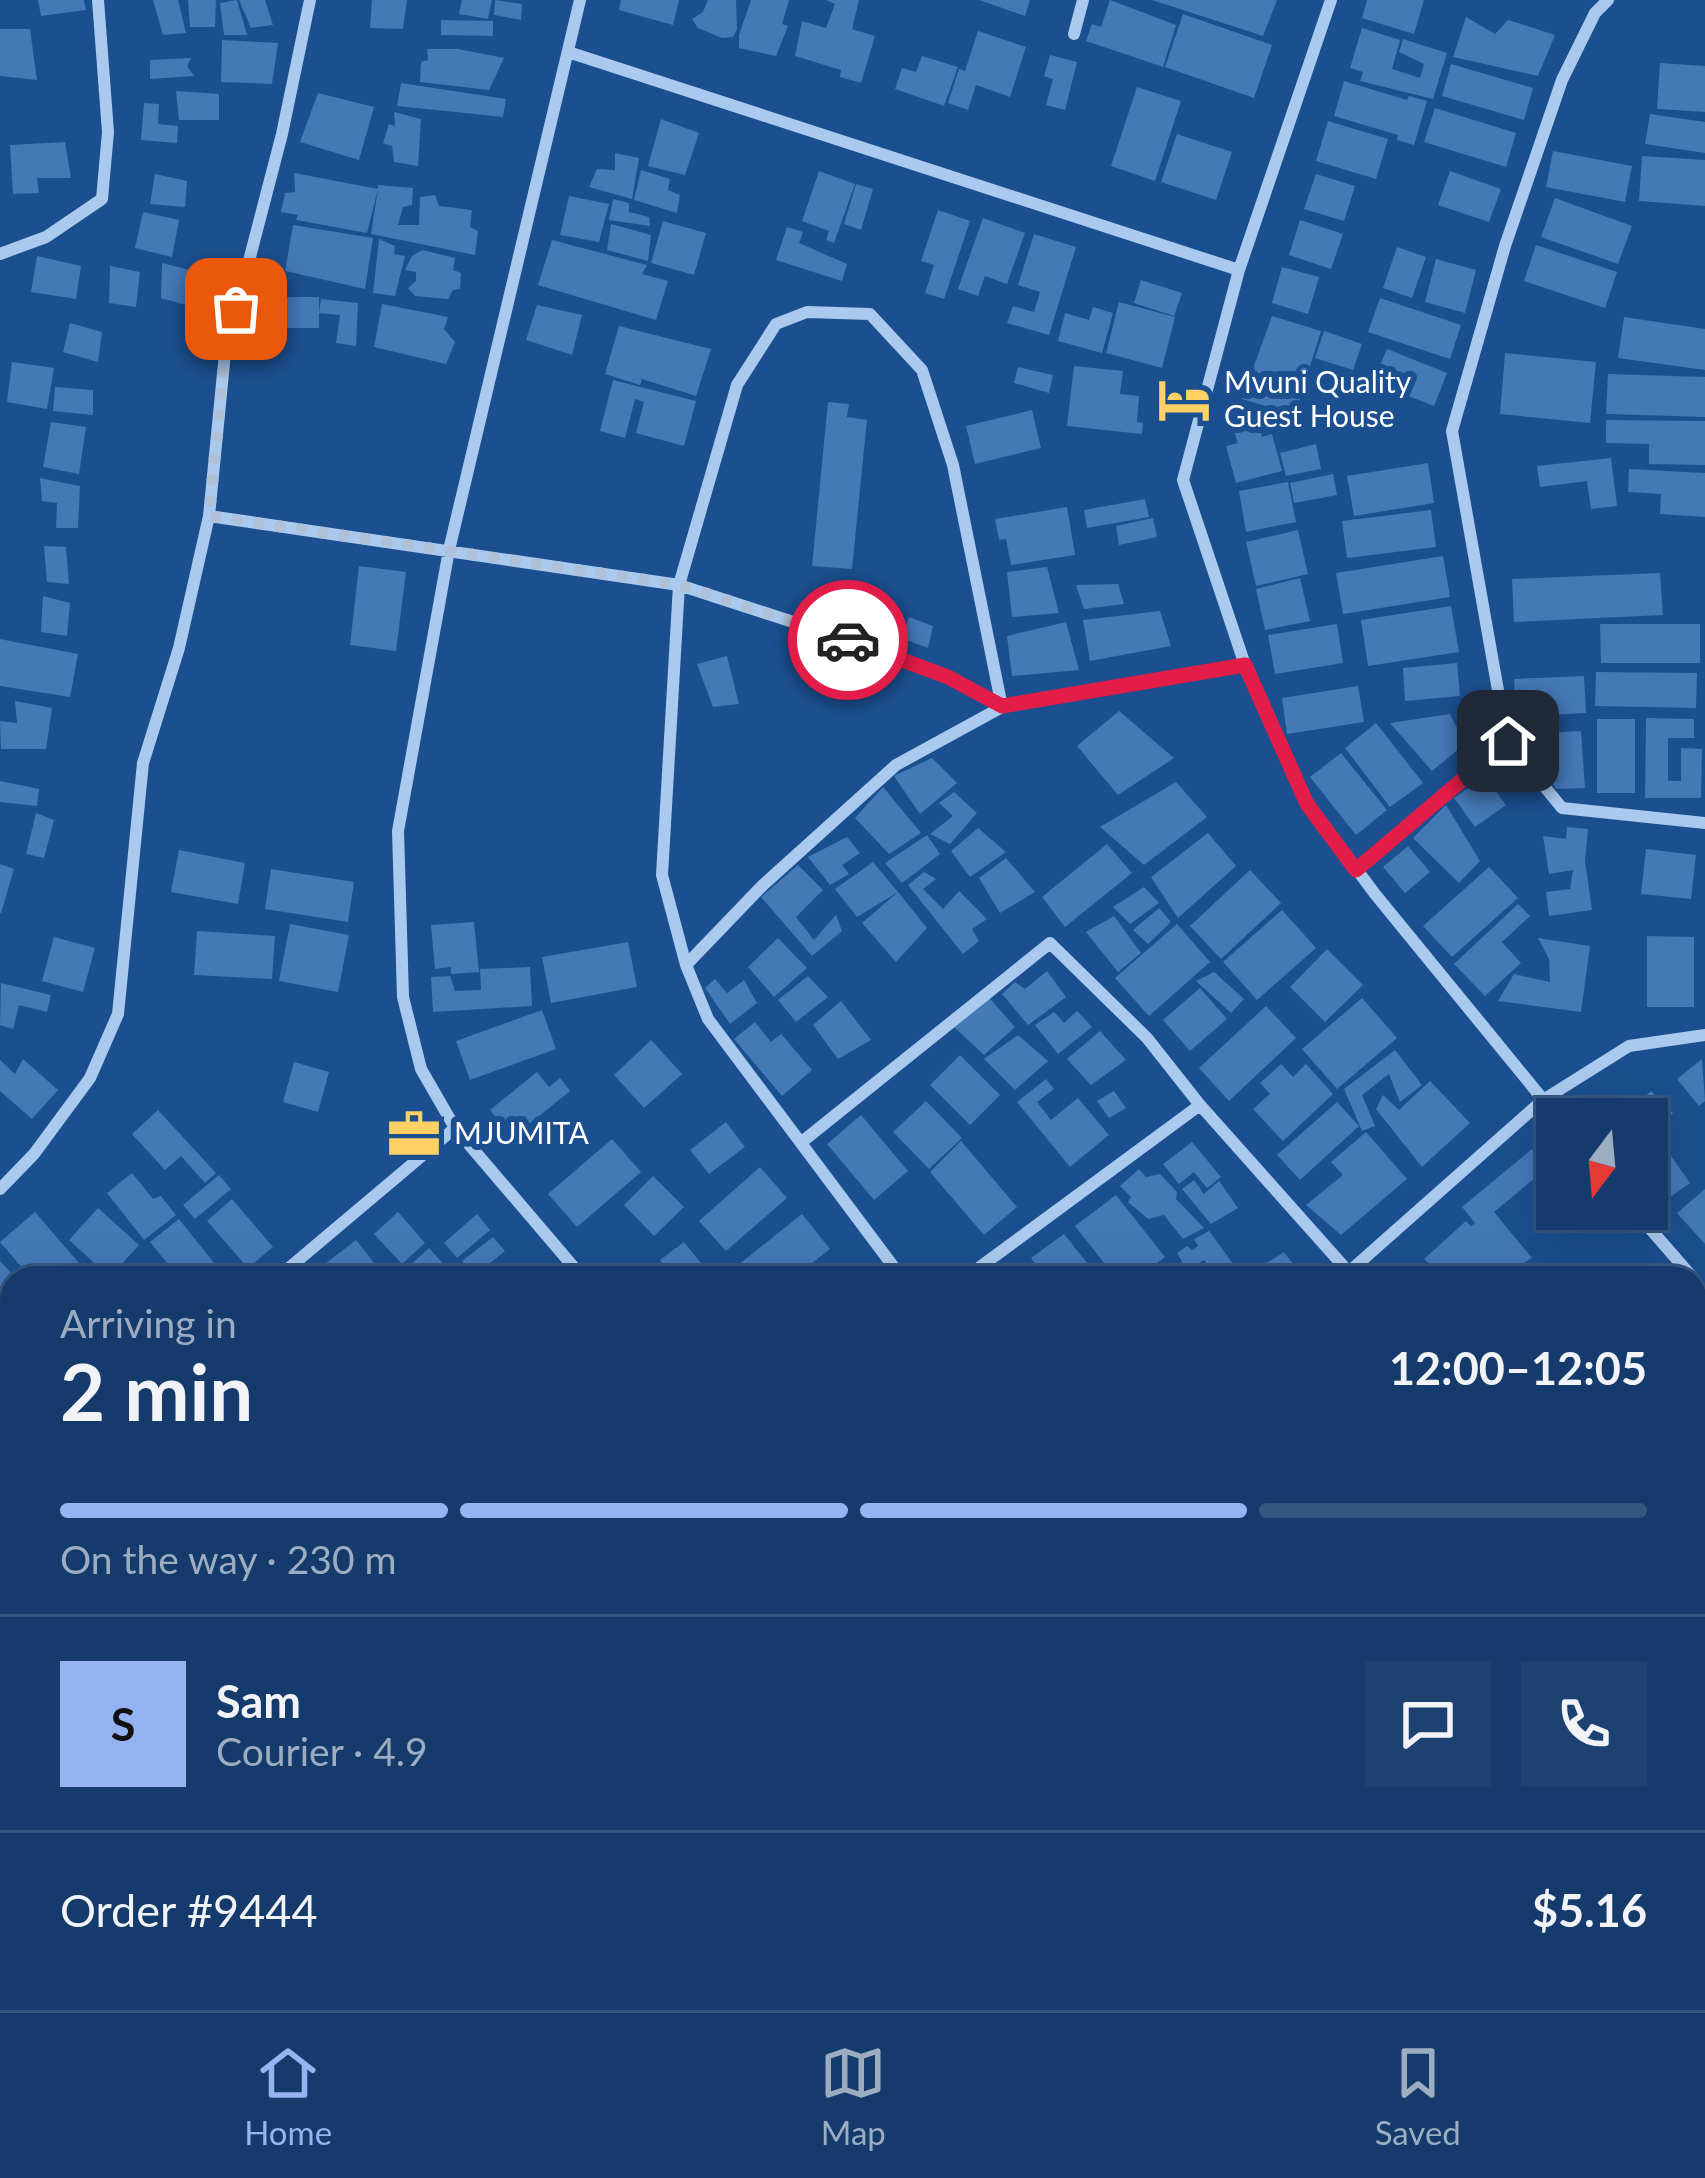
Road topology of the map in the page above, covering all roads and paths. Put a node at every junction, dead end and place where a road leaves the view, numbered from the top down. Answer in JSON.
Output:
{"nodes":[{"id":1,"x":98,"y":0,"type":"edge"},
{"id":2,"x":310,"y":0,"type":"edge"},
{"id":3,"x":580,"y":0,"type":"edge"},
{"id":4,"x":1083,"y":0,"type":"edge"},
{"id":5,"x":1331,"y":0,"type":"edge"},
{"id":6,"x":1608,"y":0,"type":"edge"},
{"id":7,"x":1074,"y":34,"type":"dead end"},
{"id":8,"x":568,"y":52,"type":"junction"},
{"id":9,"x":0,"y":254,"type":"edge"},
{"id":10,"x":1239,"y":270,"type":"junction"},
{"id":11,"x":209,"y":516,"type":"junction"},
{"id":12,"x":449,"y":550,"type":"junction"},
{"id":13,"x":680,"y":585,"type":"junction"},
{"id":14,"x":1245,"y":665,"type":"junction"},
{"id":15,"x":1002,"y":706,"type":"junction"},
{"id":16,"x":1508,"y":741,"type":"junction"},
{"id":17,"x":1705,"y":823,"type":"edge"},
{"id":18,"x":1356,"y":870,"type":"junction"},
{"id":19,"x":686,"y":965,"type":"junction"},
{"id":20,"x":1705,"y":1036,"type":"edge"},
{"id":21,"x":1541,"y":1098,"type":"edge"},
{"id":22,"x":1546,"y":1098,"type":"edge"},
{"id":23,"x":1200,"y":1105,"type":"junction"},
{"id":24,"x":1536,"y":1106,"type":"edge"},
{"id":25,"x":455,"y":1128,"type":"junction"},
{"id":26,"x":802,"y":1141,"type":"junction"},
{"id":27,"x":0,"y":1189,"type":"edge"},
{"id":28,"x":1651,"y":1230,"type":"edge"},
{"id":29,"x":291,"y":1266,"type":"edge"},
{"id":30,"x":573,"y":1266,"type":"edge"},
{"id":31,"x":893,"y":1266,"type":"edge"},
{"id":32,"x":981,"y":1266,"type":"edge"},
{"id":33,"x":1340,"y":1266,"type":"edge"},
{"id":34,"x":1360,"y":1266,"type":"edge"},
{"id":35,"x":1683,"y":1266,"type":"edge"}],
"edges":[{"from":1,"to":9,"type":"street"},
{"from":2,"to":11,"type":"street"},
{"from":3,"to":8,"type":"street"},
{"from":4,"to":7,"type":"street"},
{"from":5,"to":10,"type":"street"},
{"from":6,"to":16,"type":"street"},
{"from":8,"to":10,"type":"street"},
{"from":8,"to":12,"type":"street"},
{"from":10,"to":14,"type":"street"},
{"from":11,"to":12,"type":"street"},
{"from":11,"to":27,"type":"street"},
{"from":12,"to":13,"type":"street"},
{"from":12,"to":25,"type":"street"},
{"from":13,"to":15,"type":"street"},
{"from":13,"to":15,"type":"street"},
{"from":13,"to":19,"type":"street"},
{"from":14,"to":15,"type":"street"},
{"from":14,"to":18,"type":"street"},
{"from":15,"to":19,"type":"street"},
{"from":16,"to":17,"type":"street"},
{"from":16,"to":18,"type":"street"},
{"from":18,"to":21,"type":"street"},
{"from":19,"to":26,"type":"street"},
{"from":20,"to":22,"type":"street"},
{"from":23,"to":26,"type":"street"},
{"from":23,"to":32,"type":"street"},
{"from":23,"to":33,"type":"street"},
{"from":24,"to":34,"type":"street"},
{"from":25,"to":29,"type":"street"},
{"from":25,"to":30,"type":"street"},
{"from":26,"to":31,"type":"street"},
{"from":28,"to":35,"type":"street"}]}
